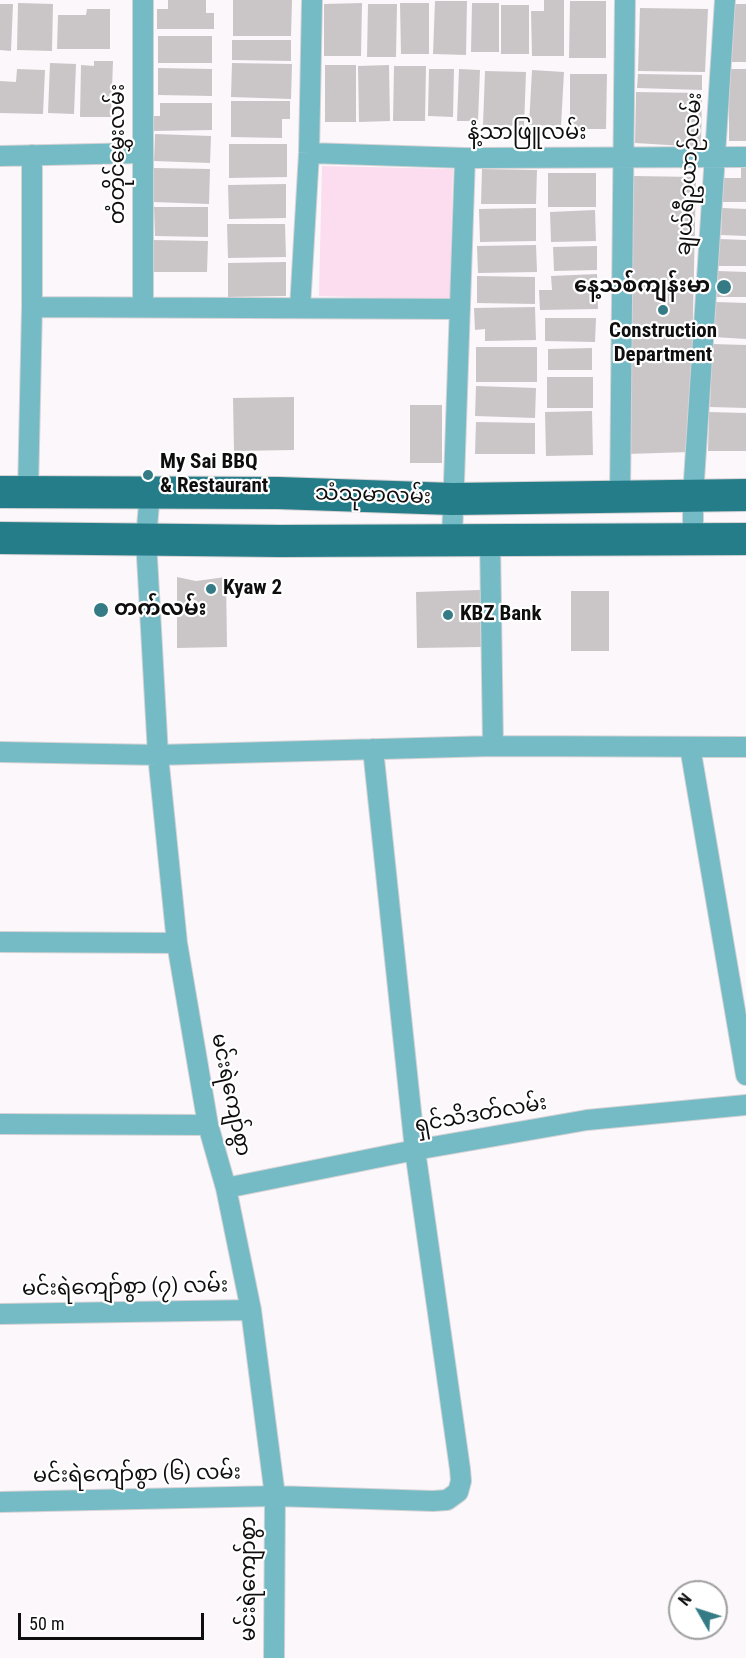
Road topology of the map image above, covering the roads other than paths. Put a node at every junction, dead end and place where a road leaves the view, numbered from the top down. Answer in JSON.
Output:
{"nodes":[{"id":1,"x":143,"y":0,"type":"edge"},
{"id":2,"x":312,"y":0,"type":"edge"},
{"id":3,"x":625,"y":0,"type":"edge"},
{"id":4,"x":725,"y":0,"type":"edge"},
{"id":5,"x":143,"y":153,"type":"junction"},
{"id":6,"x":309,"y":153,"type":"junction"},
{"id":7,"x":32,"y":155,"type":"junction"},
{"id":8,"x":0,"y":156,"type":"edge"},
{"id":9,"x":715,"y":157,"type":"junction"},
{"id":10,"x":746,"y":157,"type":"edge"},
{"id":11,"x":465,"y":158,"type":"junction"},
{"id":12,"x":624,"y":158,"type":"junction"},
{"id":13,"x":32,"y":307,"type":"junction"},
{"id":14,"x":143,"y":307,"type":"junction"},
{"id":15,"x":300,"y":308,"type":"junction"},
{"id":16,"x":460,"y":309,"type":"junction"},
{"id":17,"x":14,"y":492,"type":"edge"},
{"id":18,"x":150,"y":492,"type":"junction"},
{"id":19,"x":693,"y":495,"type":"junction"},
{"id":20,"x":746,"y":495,"type":"edge"},
{"id":21,"x":620,"y":497,"type":"junction"},
{"id":22,"x":452,"y":499,"type":"junction"},
{"id":23,"x":0,"y":538,"type":"edge"},
{"id":24,"x":146,"y":539,"type":"junction"},
{"id":25,"x":490,"y":539,"type":"junction"},
{"id":26,"x":746,"y":539,"type":"edge"},
{"id":27,"x":452,"y":540,"type":"junction"},
{"id":28,"x":693,"y":540,"type":"junction"},
{"id":29,"x":493,"y":746,"type":"junction"},
{"id":30,"x":690,"y":747,"type":"junction"},
{"id":31,"x":746,"y":747,"type":"edge"},
{"id":32,"x":373,"y":750,"type":"junction"},
{"id":33,"x":0,"y":752,"type":"edge"},
{"id":34,"x":158,"y":754,"type":"junction"},
{"id":35,"x":0,"y":942,"type":"edge"},
{"id":36,"x":177,"y":943,"type":"junction"},
{"id":37,"x":746,"y":1075,"type":"edge"},
{"id":38,"x":746,"y":1105,"type":"edge"},
{"id":39,"x":0,"y":1124,"type":"edge"},
{"id":40,"x":208,"y":1125,"type":"junction"},
{"id":41,"x":415,"y":1150,"type":"junction"},
{"id":42,"x":226,"y":1188,"type":"junction"},
{"id":43,"x":251,"y":1310,"type":"junction"},
{"id":44,"x":0,"y":1314,"type":"edge"},
{"id":45,"x":275,"y":1496,"type":"junction"},
{"id":46,"x":0,"y":1502,"type":"edge"},
{"id":47,"x":274,"y":1658,"type":"edge"}],
"edges":[{"from":1,"to":5,"type":"street","name":"တံတိုင်မွှေးလမ်း"},
{"from":2,"to":6,"type":"street"},
{"from":3,"to":12,"type":"street"},
{"from":4,"to":9,"type":"street","name":"ချယ်ရီဥယာဉ်လမ်း"},
{"from":5,"to":7,"type":"street"},
{"from":5,"to":14,"type":"street","name":"တံတိုင်မွှေးလမ်း"},
{"from":6,"to":11,"type":"street","name":"နံ့သာဖြူလမ်း"},
{"from":6,"to":15,"type":"street"},
{"from":7,"to":8,"type":"street"},
{"from":7,"to":13,"type":"street"},
{"from":9,"to":10,"type":"street","name":"နံ့သာဖြူလမ်း"},
{"from":9,"to":12,"type":"street","name":"နံ့သာဖြူလမ်း"},
{"from":9,"to":19,"type":"street","name":"ချယ်ရီဥယာဉ်လမ်း"},
{"from":11,"to":12,"type":"street","name":"နံ့သာဖြူလမ်း"},
{"from":11,"to":16,"type":"street"},
{"from":12,"to":21,"type":"street"},
{"from":13,"to":14,"type":"street"},
{"from":13,"to":17,"type":"street"},
{"from":14,"to":15,"type":"street"},
{"from":15,"to":16,"type":"street"},
{"from":16,"to":22,"type":"street"},
{"from":17,"to":18,"type":"main road","name":"သံသုမာလမ်း"},
{"from":18,"to":22,"type":"main road","name":"သံသုမာလမ်း"},
{"from":18,"to":24,"type":"street","name":"မင်းရဲကျော်စွာ"},
{"from":19,"to":20,"type":"main road","name":"သံသုမာလမ်း"},
{"from":19,"to":21,"type":"main road","name":"သံသုမာလမ်း"},
{"from":19,"to":28,"type":"street","name":"ချယ်ရီဥယာဉ်လမ်း"},
{"from":21,"to":22,"type":"main road","name":"သံသုမာလမ်း"},
{"from":22,"to":27,"type":"street"},
{"from":23,"to":24,"type":"main road","name":"သံသုမာလမ်း"},
{"from":24,"to":27,"type":"main road","name":"သံသုမာလမ်း"},
{"from":24,"to":34,"type":"street","name":"မင်းရဲကျော်စွာ"},
{"from":25,"to":27,"type":"main road","name":"သံသုမာလမ်း"},
{"from":25,"to":28,"type":"main road","name":"သံသုမာလမ်း"},
{"from":25,"to":29,"type":"street"},
{"from":26,"to":28,"type":"main road","name":"သံသုမာလမ်း"},
{"from":29,"to":30,"type":"street"},
{"from":29,"to":32,"type":"street"},
{"from":30,"to":31,"type":"street"},
{"from":30,"to":37,"type":"street"},
{"from":32,"to":34,"type":"street"},
{"from":32,"to":41,"type":"street","name":"မင်းရဲကျော်စွာ (၆) လမ်း"},
{"from":33,"to":34,"type":"street"},
{"from":34,"to":36,"type":"street","name":"မင်းရဲကျော်စွာ"},
{"from":35,"to":36,"type":"street"},
{"from":36,"to":40,"type":"street","name":"မင်းရဲကျော်စွာ"},
{"from":38,"to":41,"type":"street","name":"ရှင်သိဒတ်လမ်း"},
{"from":39,"to":40,"type":"street"},
{"from":40,"to":42,"type":"street","name":"မင်းရဲကျော်စွာ"},
{"from":41,"to":42,"type":"street","name":"ရှင်သိဒတ်လမ်း"},
{"from":41,"to":45,"type":"street","name":"မင်းရဲကျော်စွာ (၆) လမ်း"},
{"from":42,"to":43,"type":"street","name":"မင်းရဲကျော်စွာ"},
{"from":43,"to":44,"type":"street","name":"မင်းရဲကျော်စွာ (၇) လမ်း"},
{"from":43,"to":45,"type":"street","name":"မင်းရဲကျော်စွာ"},
{"from":45,"to":46,"type":"street","name":"မင်းရဲကျော်စွာ (၆) လမ်း"},
{"from":45,"to":47,"type":"street","name":"မင်းရဲကျော်စွာ"}]}
